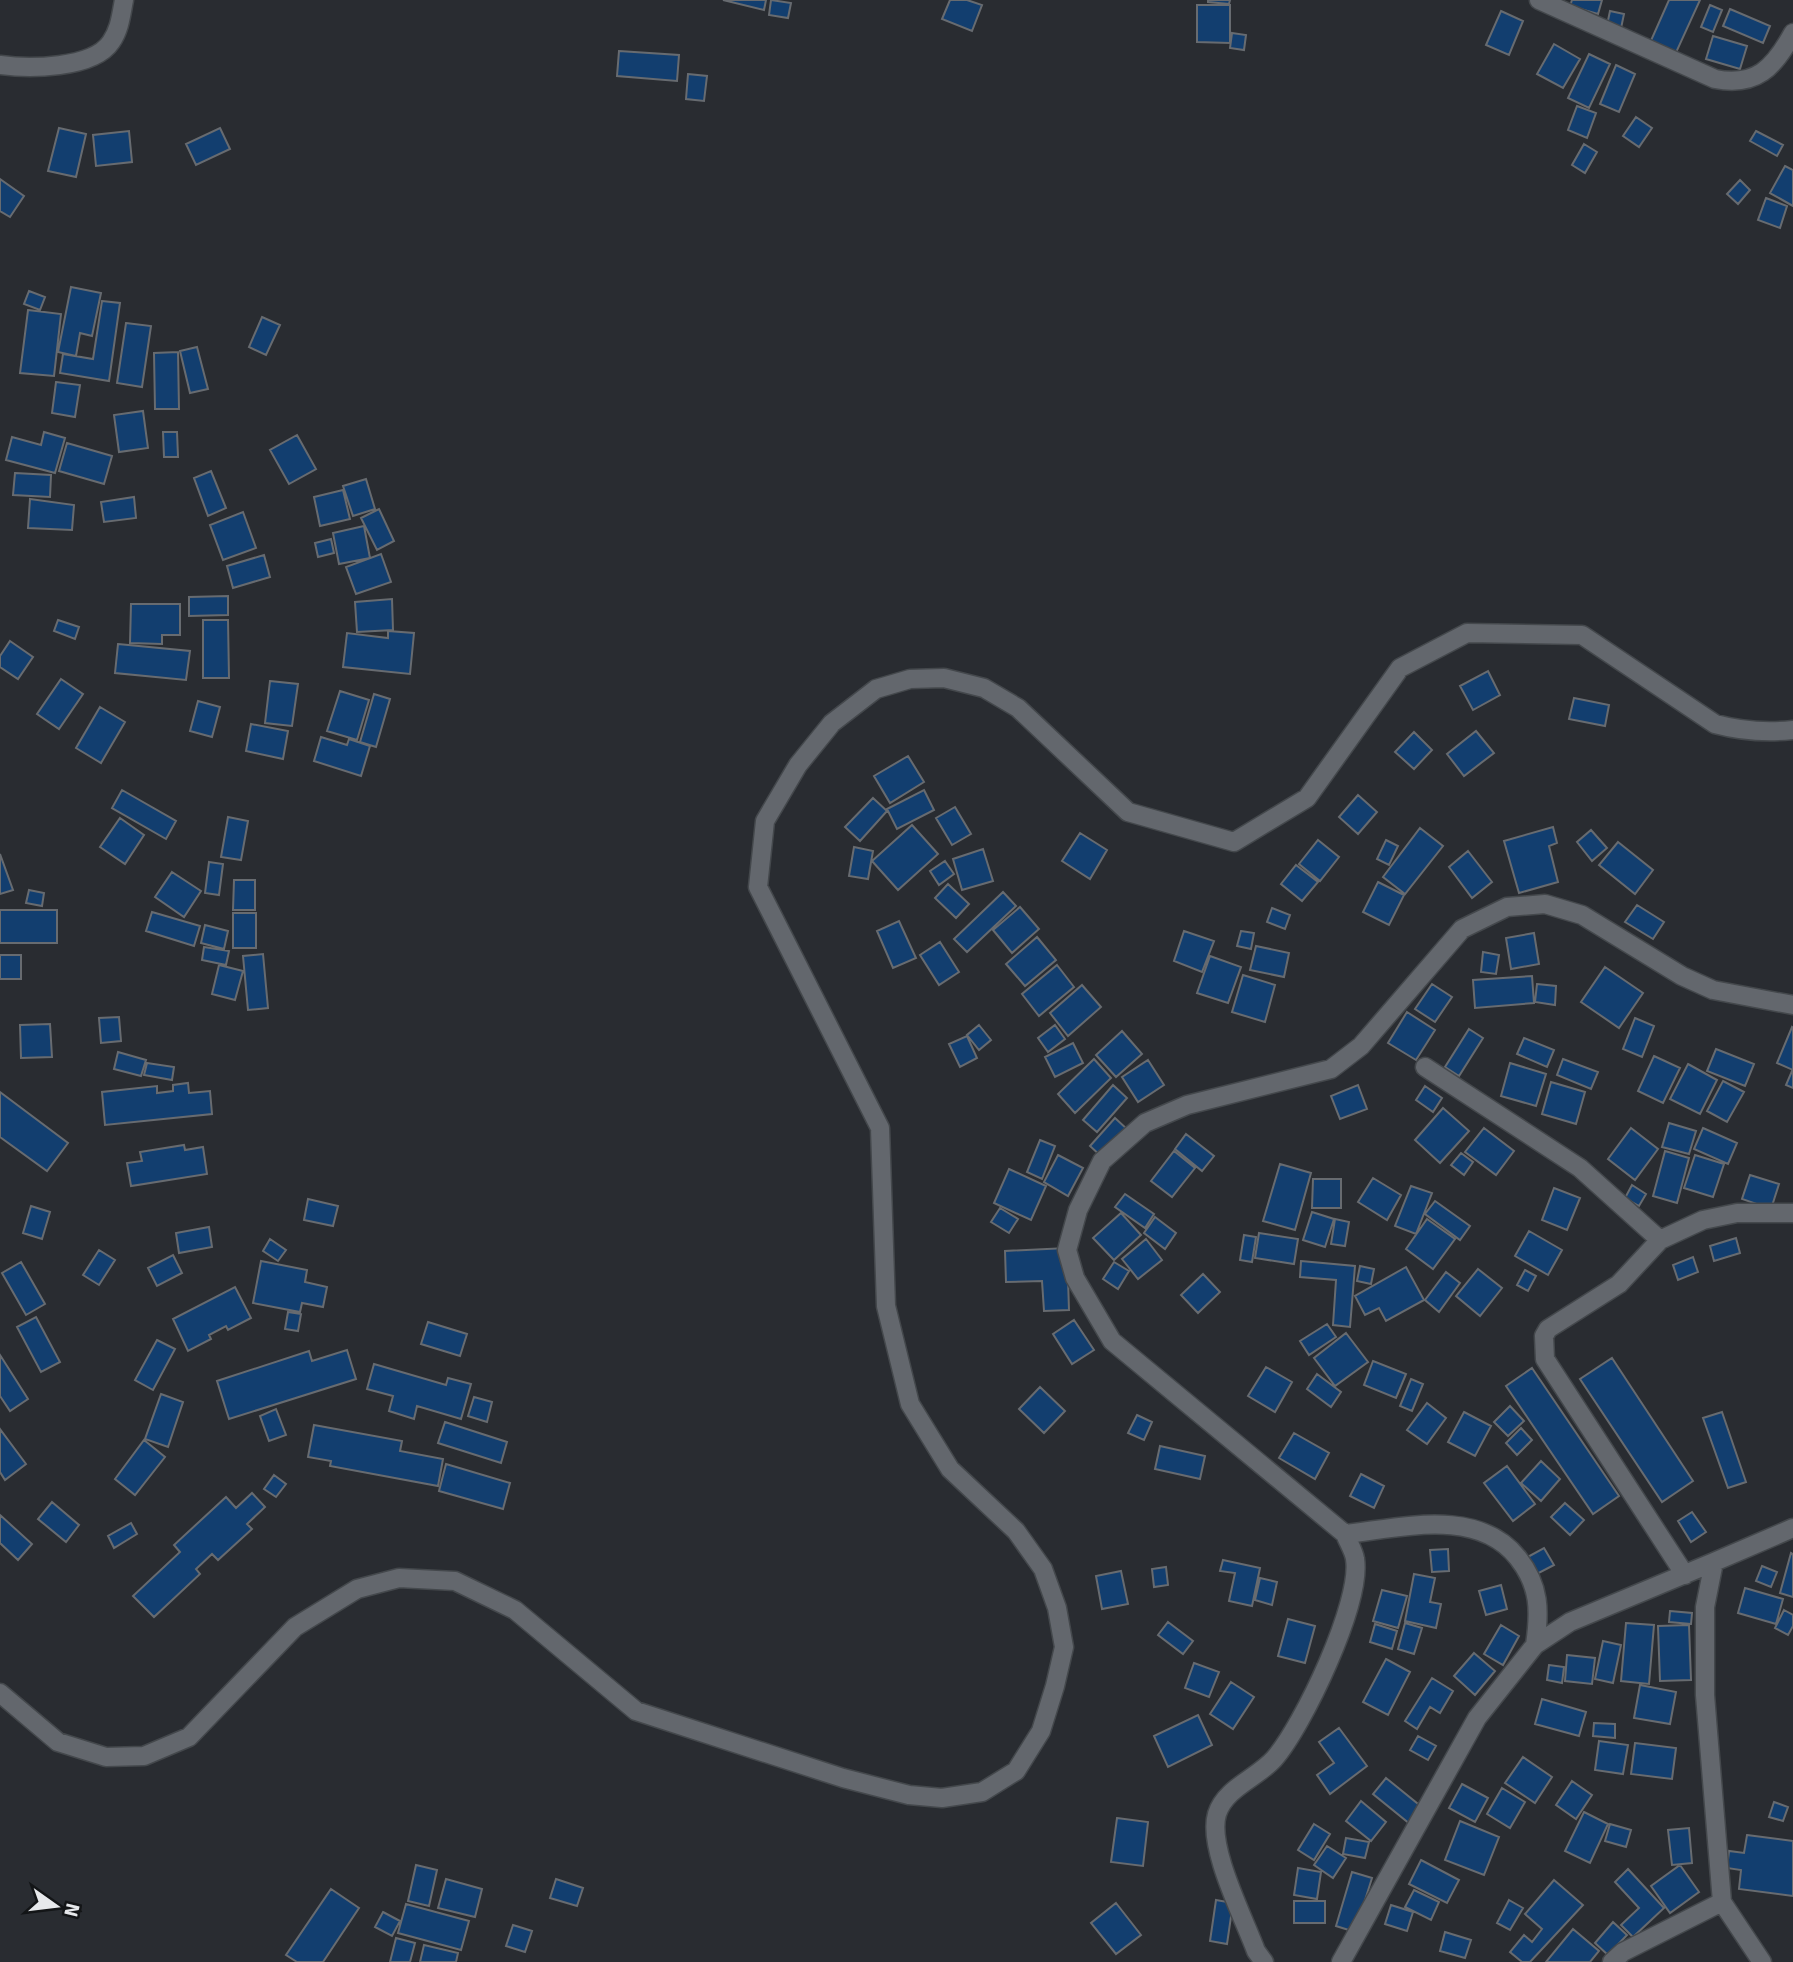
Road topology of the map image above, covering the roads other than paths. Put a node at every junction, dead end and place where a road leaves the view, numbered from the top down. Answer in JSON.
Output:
{"nodes":[{"id":1,"x":124,"y":0,"type":"edge"},
{"id":2,"x":1539,"y":0,"type":"edge"},
{"id":3,"x":1793,"y":33,"type":"edge"},
{"id":4,"x":0,"y":65,"type":"edge"},
{"id":5,"x":1793,"y":730,"type":"edge"},
{"id":6,"x":1793,"y":1004,"type":"edge"},
{"id":7,"x":1425,"y":1067,"type":"dead end"},
{"id":8,"x":1793,"y":1213,"type":"edge"},
{"id":9,"x":1660,"y":1240,"type":"junction"},
{"id":10,"x":1793,"y":1528,"type":"edge"},
{"id":11,"x":1345,"y":1534,"type":"junction"},
{"id":12,"x":1714,"y":1562,"type":"junction"},
{"id":13,"x":1685,"y":1575,"type":"junction"},
{"id":14,"x":1535,"y":1645,"type":"junction"},
{"id":15,"x":0,"y":1693,"type":"edge"},
{"id":16,"x":1722,"y":1902,"type":"junction"},
{"id":17,"x":1264,"y":1962,"type":"edge"},
{"id":18,"x":1340,"y":1962,"type":"edge"},
{"id":19,"x":1612,"y":1962,"type":"edge"},
{"id":20,"x":1762,"y":1962,"type":"edge"}],
"edges":[{"from":1,"to":4,"type":"street"},
{"from":2,"to":3,"type":"street"},
{"from":5,"to":15,"type":"street"},
{"from":6,"to":11,"type":"street"},
{"from":7,"to":9,"type":"street"},
{"from":8,"to":9,"type":"street"},
{"from":9,"to":13,"type":"street"},
{"from":10,"to":12,"type":"street"},
{"from":11,"to":14,"type":"street"},
{"from":11,"to":17,"type":"street"},
{"from":12,"to":13,"type":"street"},
{"from":12,"to":16,"type":"street"},
{"from":13,"to":14,"type":"street"},
{"from":14,"to":18,"type":"street"},
{"from":16,"to":19,"type":"street"},
{"from":16,"to":20,"type":"street"}]}
